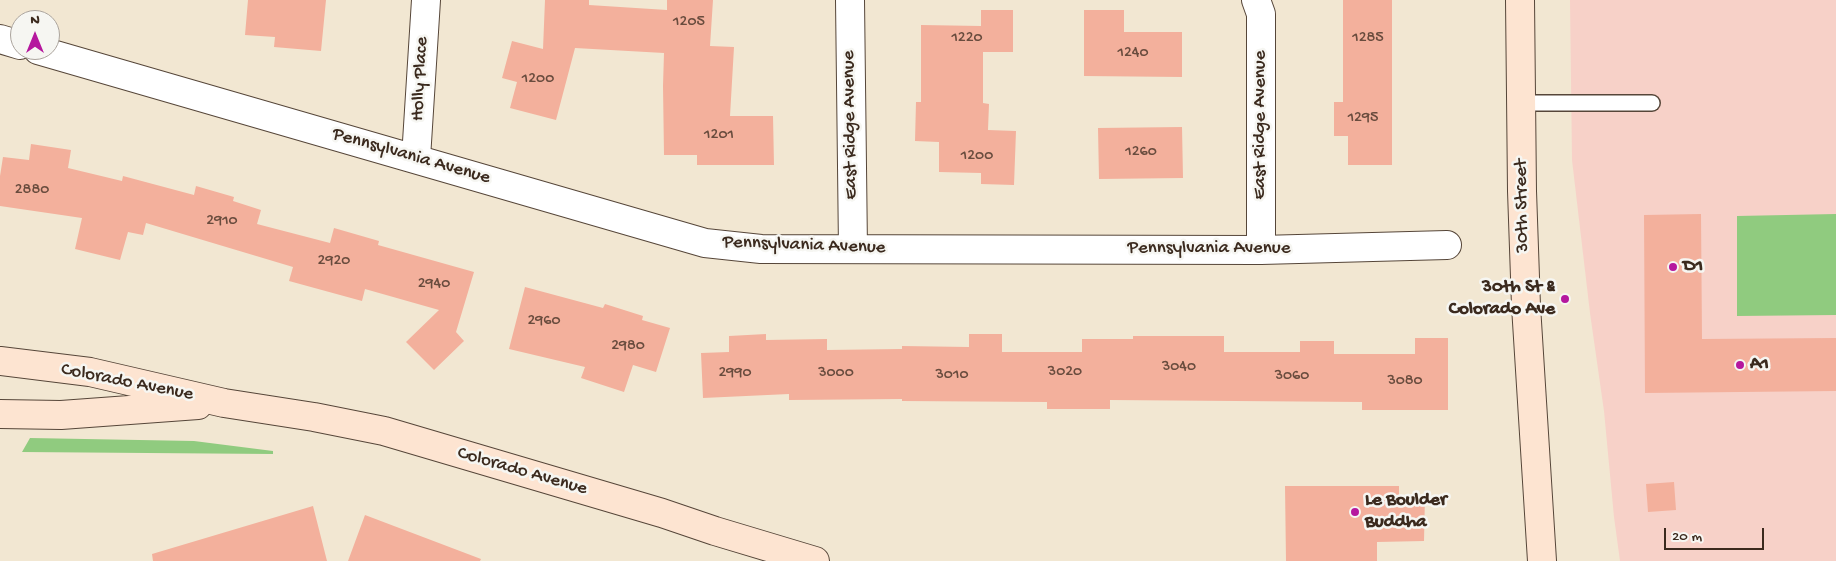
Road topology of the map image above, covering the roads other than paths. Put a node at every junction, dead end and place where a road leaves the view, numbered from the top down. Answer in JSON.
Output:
{"nodes":[{"id":1,"x":426,"y":0,"type":"edge"},
{"id":2,"x":850,"y":0,"type":"edge"},
{"id":3,"x":1256,"y":0,"type":"edge"},
{"id":4,"x":1520,"y":0,"type":"edge"},
{"id":5,"x":60,"y":56,"type":"edge"},
{"id":6,"x":1521,"y":103,"type":"junction"},
{"id":7,"x":1652,"y":103,"type":"dead end"},
{"id":8,"x":416,"y":158,"type":"junction"},
{"id":9,"x":1447,"y":245,"type":"dead end"},
{"id":10,"x":853,"y":249,"type":"junction"},
{"id":11,"x":1260,"y":250,"type":"junction"},
{"id":12,"x":0,"y":361,"type":"edge"},
{"id":13,"x":224,"y":403,"type":"junction"},
{"id":14,"x":0,"y":414,"type":"edge"},
{"id":15,"x":815,"y":561,"type":"edge"},
{"id":16,"x":1542,"y":561,"type":"edge"}],
"edges":[{"from":1,"to":8,"type":"street","name":"Holly Place"},
{"from":2,"to":10,"type":"street","name":"East Ridge Avenue"},
{"from":3,"to":11,"type":"street","name":"East Ridge Avenue"},
{"from":4,"to":6,"type":"main road","name":"30th Street"},
{"from":5,"to":8,"type":"street","name":"Pennsylvania Avenue"},
{"from":6,"to":7,"type":"lane"},
{"from":6,"to":16,"type":"main road","name":"30th Street"},
{"from":8,"to":10,"type":"street","name":"Pennsylvania Avenue"},
{"from":9,"to":11,"type":"street","name":"Pennsylvania Avenue"},
{"from":10,"to":11,"type":"street","name":"Pennsylvania Avenue"},
{"from":12,"to":13,"type":"main road","name":"Colorado Avenue"},
{"from":13,"to":14,"type":"main road","name":"Colorado Avenue"},
{"from":13,"to":15,"type":"main road","name":"Colorado Avenue"}]}
